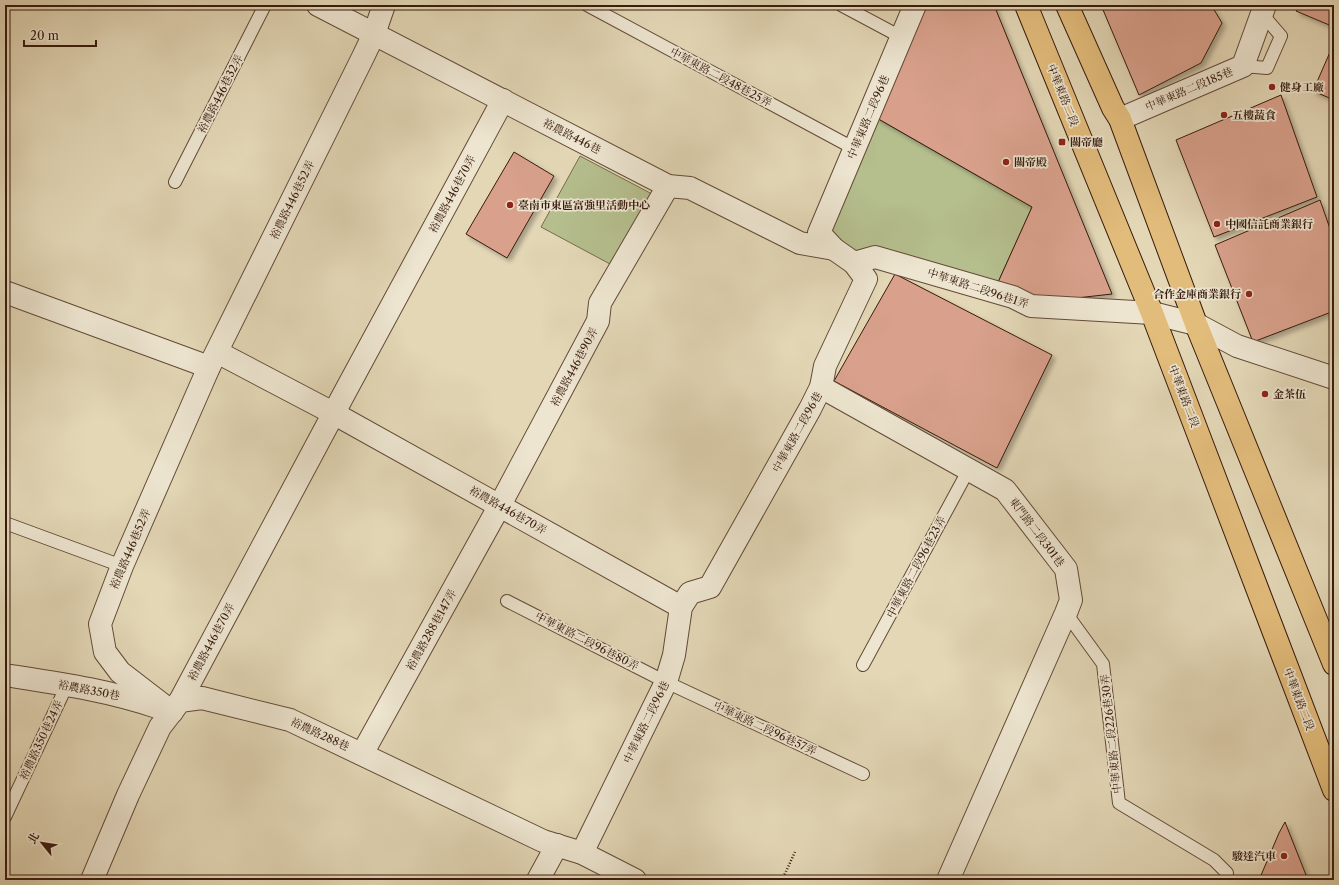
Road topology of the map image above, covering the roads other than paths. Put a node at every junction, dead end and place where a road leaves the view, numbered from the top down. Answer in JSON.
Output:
{"nodes":[{"id":1,"x":265,"y":5,"type":"edge"},
{"id":2,"x":318,"y":5,"type":"edge"},
{"id":3,"x":384,"y":5,"type":"edge"},
{"id":4,"x":587,"y":5,"type":"edge"},
{"id":5,"x":841,"y":5,"type":"edge"},
{"id":6,"x":915,"y":5,"type":"edge"},
{"id":7,"x":1026,"y":5,"type":"edge"},
{"id":8,"x":1066,"y":5,"type":"edge"},
{"id":9,"x":1263,"y":10,"type":"edge"},
{"id":10,"x":374,"y":34,"type":"junction"},
{"id":11,"x":901,"y":38,"type":"junction"},
{"id":12,"x":503,"y":100,"type":"junction"},
{"id":13,"x":1120,"y":119,"type":"junction"},
{"id":14,"x":855,"y":149,"type":"junction"},
{"id":15,"x":175,"y":182,"type":"dead end"},
{"id":16,"x":668,"y":186,"type":"junction"},
{"id":17,"x":834,"y":249,"type":"junction"},
{"id":18,"x":854,"y":263,"type":"junction"},
{"id":19,"x":5,"y":292,"type":"edge"},
{"id":20,"x":1152,"y":313,"type":"junction"},
{"id":21,"x":1196,"y":324,"type":"junction"},
{"id":22,"x":213,"y":359,"type":"junction"},
{"id":23,"x":1334,"y":378,"type":"edge"},
{"id":24,"x":821,"y":387,"type":"junction"},
{"id":25,"x":333,"y":413,"type":"junction"},
{"id":26,"x":969,"y":469,"type":"junction"},
{"id":27,"x":500,"y":505,"type":"junction"},
{"id":28,"x":5,"y":523,"type":"edge"},
{"id":29,"x":122,"y":566,"type":"junction"},
{"id":30,"x":507,"y":601,"type":"dead end"},
{"id":31,"x":681,"y":607,"type":"junction"},
{"id":32,"x":1066,"y":613,"type":"junction"},
{"id":33,"x":1334,"y":664,"type":"edge"},
{"id":34,"x":863,"y":665,"type":"dead end"},
{"id":35,"x":5,"y":675,"type":"edge"},
{"id":36,"x":666,"y":682,"type":"junction"},
{"id":37,"x":67,"y":685,"type":"junction"},
{"id":38,"x":176,"y":706,"type":"junction"},
{"id":39,"x":362,"y":754,"type":"junction"},
{"id":40,"x":863,"y":774,"type":"dead end"},
{"id":41,"x":1333,"y":785,"type":"edge"},
{"id":42,"x":5,"y":817,"type":"edge"},
{"id":43,"x":557,"y":845,"type":"junction"},
{"id":44,"x":582,"y":853,"type":"junction"},
{"id":45,"x":950,"y":879,"type":"edge"},
{"id":46,"x":92,"y":880,"type":"edge"},
{"id":47,"x":538,"y":880,"type":"edge"},
{"id":48,"x":635,"y":880,"type":"edge"},
{"id":49,"x":1226,"y":880,"type":"edge"}],
"edges":[{"from":1,"to":15,"type":"lane","name":"裕農路446巷32弄"},
{"from":2,"to":10,"type":"street","name":"裕農路446巷"},
{"from":3,"to":10,"type":"street","name":"裕農路446巷52弄"},
{"from":4,"to":14,"type":"lane","name":"中華東路二段48巷25弄"},
{"from":5,"to":11,"type":"lane"},
{"from":6,"to":11,"type":"street","name":"中華東路二段96巷"},
{"from":7,"to":20,"type":"main road","name":"中華東路二段"},
{"from":8,"to":13,"type":"main road"},
{"from":9,"to":13,"type":"street","name":"中華東路二段185巷"},
{"from":10,"to":12,"type":"street","name":"裕農路446巷"},
{"from":10,"to":22,"type":"street","name":"裕農路446巷52弄"},
{"from":11,"to":14,"type":"street","name":"中華東路二段96巷"},
{"from":12,"to":16,"type":"street","name":"裕農路446巷"},
{"from":12,"to":25,"type":"street","name":"裕農路446巷70弄"},
{"from":13,"to":21,"type":"main road"},
{"from":14,"to":17,"type":"street","name":"中華東路二段96巷"},
{"from":16,"to":17,"type":"street","name":"裕農路446巷"},
{"from":16,"to":27,"type":"street","name":"裕農路446巷90弄"},
{"from":17,"to":18,"type":"street","name":"中華東路二段96巷"},
{"from":18,"to":20,"type":"street","name":"中華東路二段96巷1弄"},
{"from":18,"to":24,"type":"street","name":"中華東路二段96巷"},
{"from":19,"to":22,"type":"street"},
{"from":20,"to":21,"type":"street","name":"中華東路二段96巷1弄"},
{"from":20,"to":41,"type":"main road","name":"中華東路二段"},
{"from":21,"to":23,"type":"street","name":"中華東路二段96巷1弄"},
{"from":21,"to":33,"type":"main road"},
{"from":22,"to":25,"type":"street","name":"裕農路446巷70弄"},
{"from":22,"to":29,"type":"street","name":"裕農路446巷52弄"},
{"from":24,"to":26,"type":"street","name":"東門路二段301巷"},
{"from":24,"to":31,"type":"street","name":"中華東路二段96巷"},
{"from":25,"to":27,"type":"street","name":"裕農路446巷70弄"},
{"from":25,"to":38,"type":"street","name":"裕農路446巷70弄"},
{"from":26,"to":32,"type":"street","name":"東門路二段301巷"},
{"from":26,"to":34,"type":"lane","name":"中華東路二段96巷23弄"},
{"from":27,"to":31,"type":"street","name":"裕農路446巷70弄"},
{"from":27,"to":39,"type":"street","name":"裕農路288巷147弄"},
{"from":28,"to":29,"type":"lane"},
{"from":29,"to":38,"type":"street","name":"裕農路446巷52弄"},
{"from":30,"to":36,"type":"lane","name":"中華東路二段96巷80弄"},
{"from":31,"to":36,"type":"street","name":"中華東路二段96巷"},
{"from":32,"to":45,"type":"street","name":"東門路二段301巷"},
{"from":32,"to":49,"type":"lane","name":"中華東路二段226巷30弄"},
{"from":35,"to":37,"type":"street","name":"裕農路350巷"},
{"from":36,"to":40,"type":"lane","name":"中華東路二段96巷57弄"},
{"from":36,"to":44,"type":"street","name":"中華東路二段96巷"},
{"from":37,"to":38,"type":"street","name":"裕農路350巷"},
{"from":37,"to":42,"type":"lane","name":"裕農路350巷24弄"},
{"from":38,"to":39,"type":"street","name":"裕農路288巷"},
{"from":38,"to":46,"type":"street"},
{"from":39,"to":43,"type":"street","name":"裕農路288巷"},
{"from":43,"to":44,"type":"street","name":"裕農路288巷"},
{"from":43,"to":47,"type":"street"},
{"from":44,"to":48,"type":"street","name":"裕農路288巷"}]}
